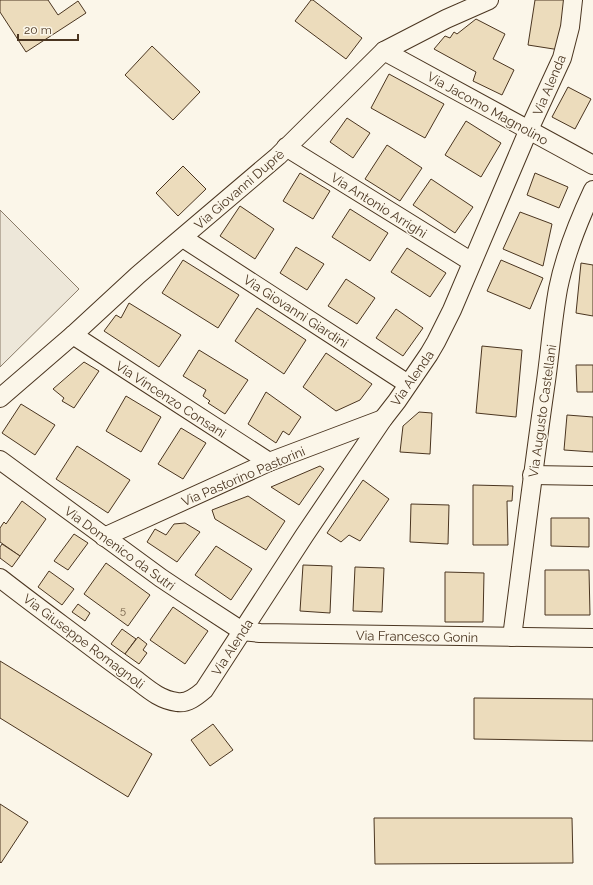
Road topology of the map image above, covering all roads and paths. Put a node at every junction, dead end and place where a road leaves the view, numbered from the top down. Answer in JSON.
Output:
{"nodes":[{"id":1,"x":489,"y":0,"type":"edge"},
{"id":2,"x":574,"y":0,"type":"edge"},
{"id":3,"x":384,"y":51,"type":"junction"},
{"id":4,"x":529,"y":130,"type":"junction"},
{"id":5,"x":286,"y":147,"type":"junction"},
{"id":6,"x":593,"y":165,"type":"edge"},
{"id":7,"x":593,"y":190,"type":"edge"},
{"id":8,"x":183,"y":238,"type":"junction"},
{"id":9,"x":472,"y":262,"type":"junction"},
{"id":10,"x":72,"y":335,"type":"junction"},
{"id":11,"x":408,"y":384,"type":"junction"},
{"id":12,"x":0,"y":398,"type":"edge"},
{"id":13,"x":383,"y":419,"type":"junction"},
{"id":14,"x":0,"y":460,"type":"edge"},
{"id":15,"x":269,"y":462,"type":"junction"},
{"id":16,"x":532,"y":475,"type":"junction"},
{"id":17,"x":593,"y":476,"type":"edge"},
{"id":18,"x":104,"y":537,"type":"junction"},
{"id":19,"x":0,"y":578,"type":"edge"},
{"id":20,"x":242,"y":631,"type":"junction"},
{"id":21,"x":512,"y":637,"type":"junction"},
{"id":22,"x":593,"y":638,"type":"edge"},
{"id":23,"x":170,"y":701,"type":"joint"}],
"edges":[{"from":1,"to":3,"type":"street","name":"Via Giovanni Duprè"},
{"from":2,"to":4,"type":"street","name":"Via Alenda"},
{"from":3,"to":4,"type":"street","name":"Via Jacomo Magnolino"},
{"from":3,"to":5,"type":"street","name":"Via Giovanni Duprè"},
{"from":4,"to":6,"type":"street","name":"Via Jacomo Magnolino"},
{"from":4,"to":9,"type":"street","name":"Via Alenda"},
{"from":5,"to":8,"type":"street","name":"Via Giovanni Duprè"},
{"from":5,"to":9,"type":"street","name":"Via Antonio Arrighi"},
{"from":7,"to":16,"type":"street","name":"Via Augusto Castellani"},
{"from":8,"to":10,"type":"street","name":"Via Giovanni Duprè"},
{"from":8,"to":11,"type":"street","name":"Via Giovanni Giardini"},
{"from":9,"to":11,"type":"street","name":"Via Alenda"},
{"from":10,"to":12,"type":"street","name":"Via Giovanni Duprè"},
{"from":10,"to":15,"type":"street","name":"Via Vincenzo Consani"},
{"from":11,"to":13,"type":"street","name":"Via Alenda"},
{"from":13,"to":15,"type":"street","name":"Via Pastorino Pastorini"},
{"from":13,"to":20,"type":"street","name":"Via Alenda"},
{"from":14,"to":18,"type":"street","name":"Via Domenico da Sutri"},
{"from":15,"to":18,"type":"street","name":"Via Pastorino Pastorini"},
{"from":16,"to":17,"type":"street"},
{"from":16,"to":21,"type":"street","name":"Via Augusto Castellani"},
{"from":18,"to":20,"type":"street","name":"Via Domenico da Sutri"},
{"from":19,"to":23,"type":"street","name":"Via Giuseppe Romagnoli"},
{"from":20,"to":21,"type":"street","name":"Via Francesco Gonin"},
{"from":20,"to":23,"type":"street","name":"Via Alenda"},
{"from":21,"to":22,"type":"street","name":"Via Francesco Gonin"}]}
